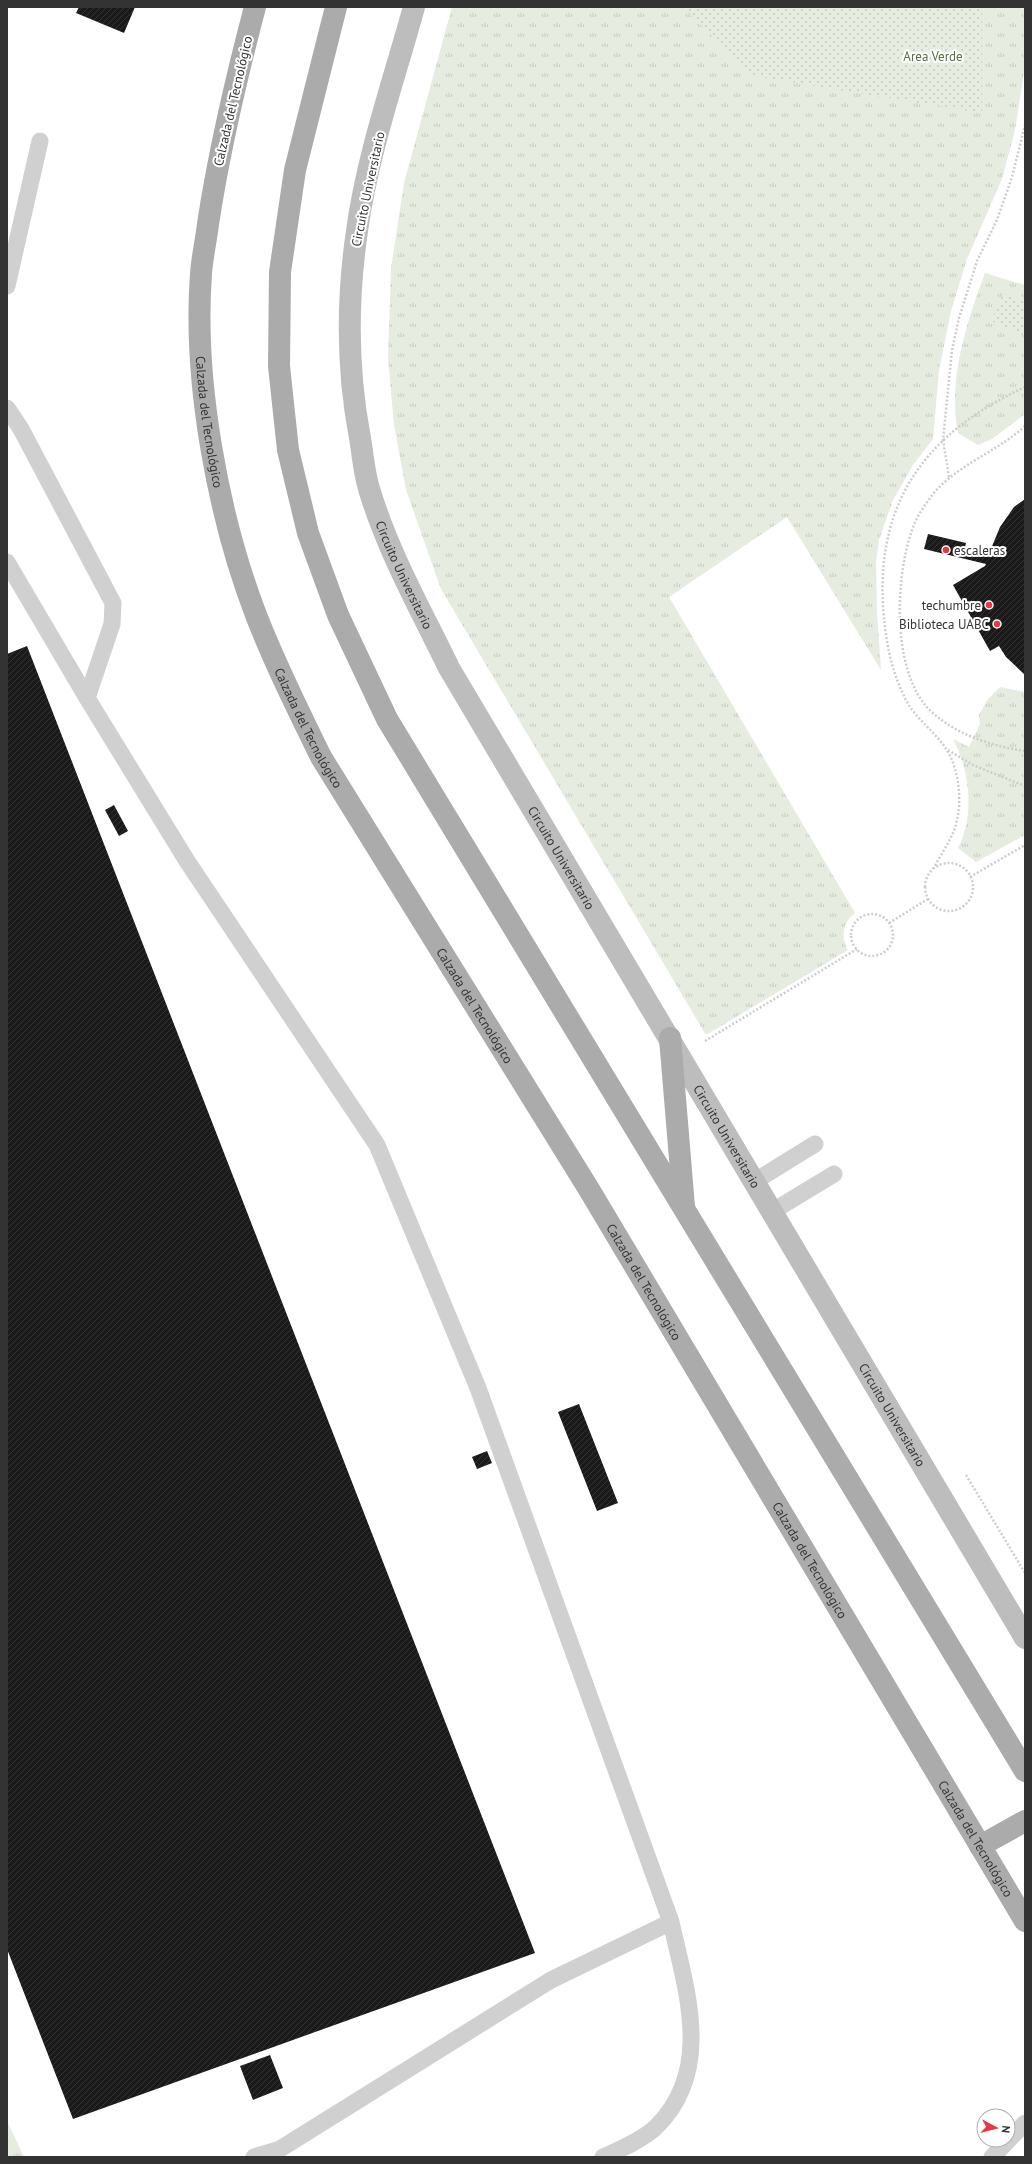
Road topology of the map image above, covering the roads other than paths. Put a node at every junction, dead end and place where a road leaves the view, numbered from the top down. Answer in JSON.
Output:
{"nodes":[{"id":1,"x":255,"y":7,"type":"edge"},
{"id":2,"x":336,"y":7,"type":"edge"},
{"id":3,"x":414,"y":7,"type":"edge"},
{"id":4,"x":40,"y":141,"type":"dead end"},
{"id":5,"x":7,"y":286,"type":"edge"},
{"id":6,"x":7,"y":408,"type":"edge"},
{"id":7,"x":7,"y":562,"type":"edge"},
{"id":8,"x":87,"y":698,"type":"junction"},
{"id":9,"x":670,"y":1038,"type":"junction"},
{"id":10,"x":816,"y":1144,"type":"dead end"},
{"id":11,"x":834,"y":1174,"type":"dead end"},
{"id":12,"x":755,"y":1181,"type":"junction"},
{"id":13,"x":773,"y":1211,"type":"junction"},
{"id":14,"x":685,"y":1212,"type":"junction"},
{"id":15,"x":1025,"y":1638,"type":"edge"},
{"id":16,"x":1025,"y":1771,"type":"edge"},
{"id":17,"x":1025,"y":1821,"type":"edge"},
{"id":18,"x":980,"y":1846,"type":"junction"},
{"id":19,"x":1025,"y":1921,"type":"edge"},
{"id":20,"x":671,"y":1922,"type":"junction"},
{"id":21,"x":1025,"y":2123,"type":"edge"},
{"id":22,"x":254,"y":2157,"type":"edge"},
{"id":23,"x":603,"y":2157,"type":"edge"},
{"id":24,"x":992,"y":2157,"type":"edge"}],
"edges":[{"from":1,"to":18,"type":"main road","name":"Calzada del Tecnológico"},
{"from":2,"to":14,"type":"main road"},
{"from":3,"to":9,"type":"street","name":"Circuito Universitario"},
{"from":4,"to":5,"type":"lane"},
{"from":6,"to":8,"type":"lane"},
{"from":7,"to":8,"type":"lane"},
{"from":8,"to":20,"type":"lane"},
{"from":9,"to":12,"type":"street","name":"Circuito Universitario"},
{"from":9,"to":14,"type":"main road"},
{"from":10,"to":12,"type":"lane"},
{"from":11,"to":13,"type":"lane"},
{"from":12,"to":13,"type":"street","name":"Circuito Universitario"},
{"from":13,"to":15,"type":"street","name":"Circuito Universitario"},
{"from":14,"to":16,"type":"main road"},
{"from":17,"to":18,"type":"main road"},
{"from":18,"to":19,"type":"main road","name":"Calzada del Tecnológico"},
{"from":20,"to":22,"type":"lane"},
{"from":20,"to":23,"type":"lane"},
{"from":21,"to":24,"type":"lane"}]}
